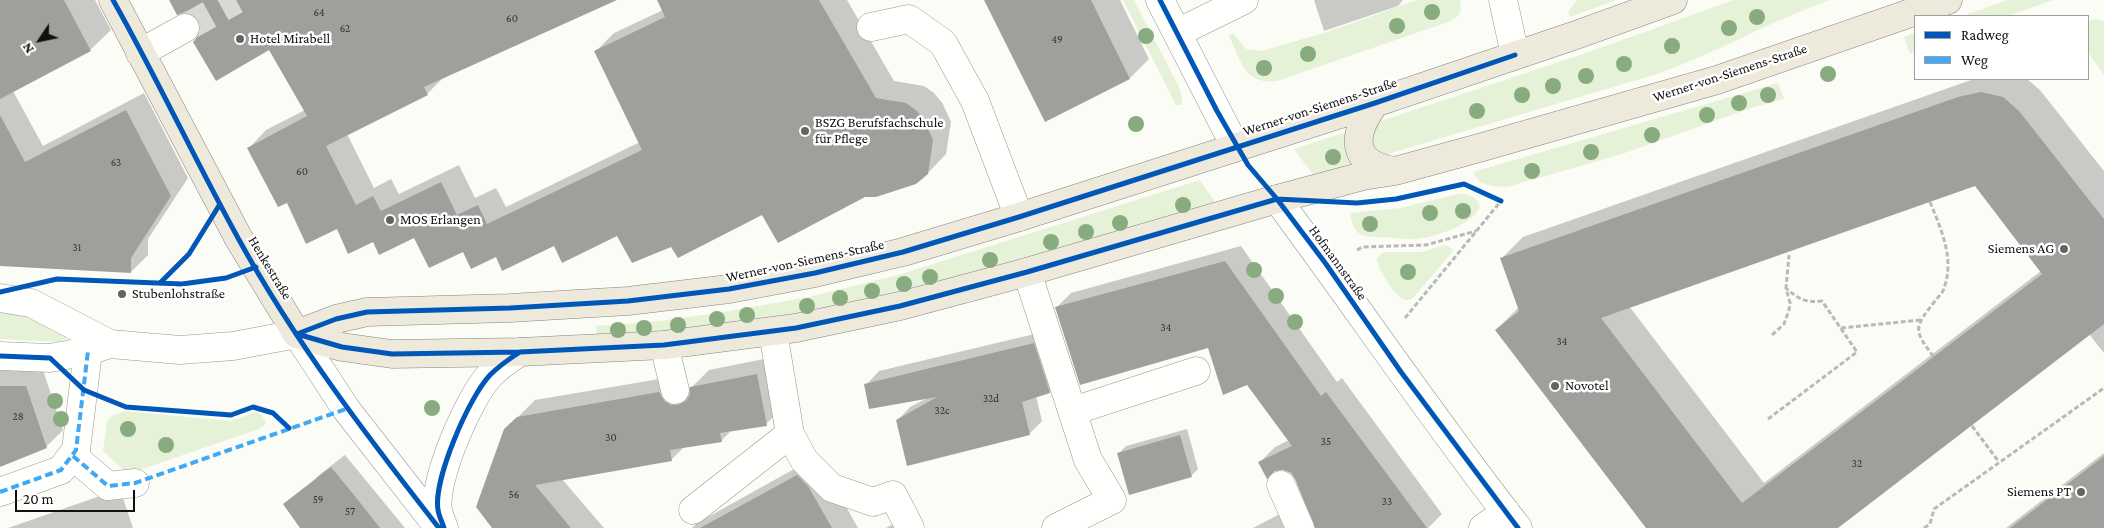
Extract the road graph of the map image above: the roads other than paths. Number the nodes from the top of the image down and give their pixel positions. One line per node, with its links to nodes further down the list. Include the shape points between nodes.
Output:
1 (113, 0): 10 (main road, Henkestraße)
2 (1160, 0): 9 (street)
3 (1244, 0): 9 (street)
4 (1504, 0): 11 (street)
5 (1673, 0): 11 (main road, Werner-von-Siemens-Straße)
6 (1948, 0): 14 (main road, Werner-von-Siemens-Straße, via 1717,80)
7 (871, 27): 16 (street, via 909,19 943,43 975,101)
8 (185, 28): 10 (street)
9 (1177, 33): 13 (street)
10 (140, 53): 20 (main road, Henkestraße, via 239,239)
11 (1515, 55): 12 (main road, Werner-von-Siemens-Straße)
12 (1375, 103): 13 (main road, Werner-von-Siemens-Straße); 14 (main road, Werner-von-Siemens-Straße, via 1360,128 1357,140 1361,152 1374,165)
13 (1235, 146): 16 (main road, Werner-von-Siemens-Straße)
14 (1395, 171): 15 (main road, Werner-von-Siemens-Straße, via 1363,176)
15 (1277, 199): 17 (main road, Werner-von-Siemens-Straße); 34 (street, Hofmannstraße)
16 (1019, 217): 20 (main road, Werner-von-Siemens-Straße, via 903,252 729,289 628,301 367,312)
17 (1027, 272): 19 (main road, Werner-von-Siemens-Straße, via 900,306); 27 (street)
18 (0, 298): 22 (street, Werner-von-Siemens-Straße, via 31,303)
19 (773, 332): 21 (main road, Werner-von-Siemens-Straße); 28 (street)
20 (297, 334): 22 (street, Werner-von-Siemens-Straße, via 233,346 180,350); 23 (main road, Werner-von-Siemens-Straße, via 342,347 392,354); 35 (street, Henkestraße, via 342,403)
21 (664, 345): 23 (main road, Werner-von-Siemens-Straße); 26 (street)
22 (99, 348): 24 (street, Werner-von-Siemens-Straße, via 50,358); 29 (street)
23 (520, 352): 36 (street, via 489,376 462,423 441,478 438,509)
24 (0, 356)
25 (1196, 371): 27 (street)
26 (675, 390)
27 (1073, 411): 38 (street, via 1088,460 1112,500)
28 (790, 434): 33 (street); 37 (street, via 804,460 832,488 873,502 893,495)
29 (73, 456): 30 (street, via 108,486); 32 (street, via 61,470)
30 (135, 484)
31 (1281, 485): 39 (street)
32 (0, 492)
33 (693, 510)
34 (1512, 520): 40 (street)
35 (439, 528)
36 (444, 528)
37 (910, 528)
38 (1056, 528)
39 (1300, 528)
40 (1483, 528)

